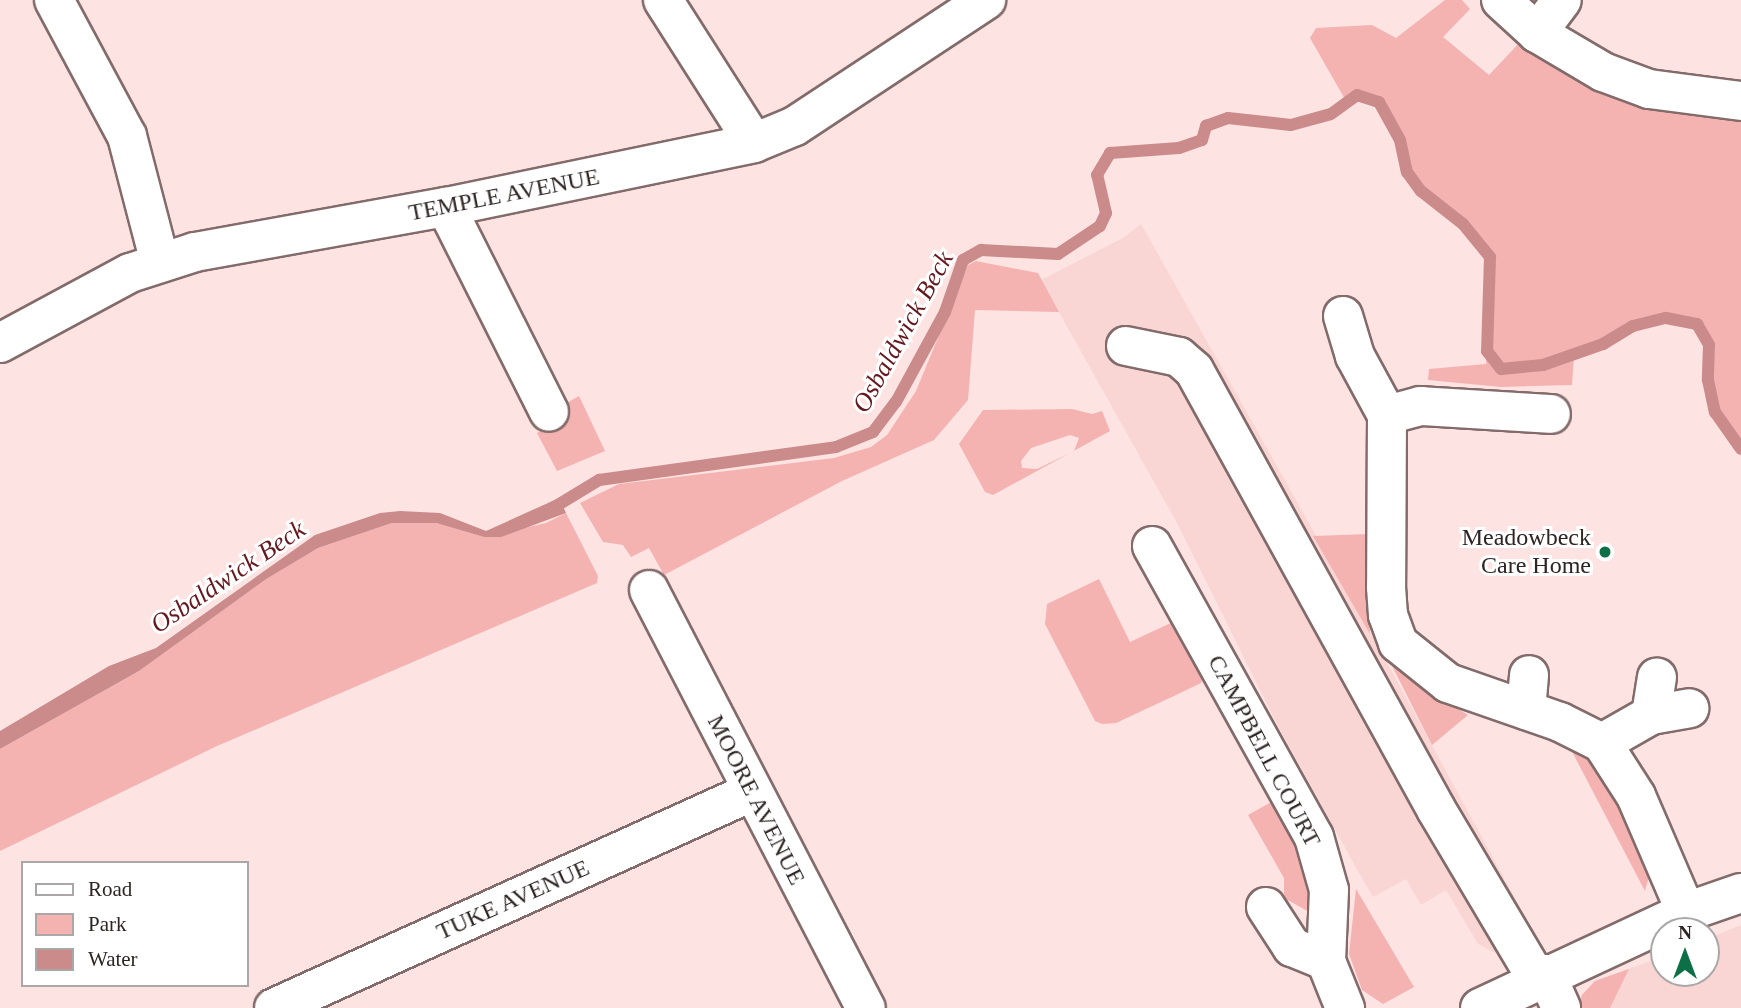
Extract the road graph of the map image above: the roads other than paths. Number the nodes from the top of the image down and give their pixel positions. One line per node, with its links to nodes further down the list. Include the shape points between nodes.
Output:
1 (54, 0): 10 (street, via 127,136)
2 (663, 0): 8 (street)
3 (986, 0): 8 (street, TEMPLE AVENUE, via 795,126)
4 (1501, 0): 6 (street)
5 (1562, 0): 6 (street)
6 (1537, 33): 7 (street, via 1603,72 1649,89)
7 (1741, 101)
8 (754, 143): 9 (street, TEMPLE AVENUE)
9 (446, 207): 10 (street, TEMPLE AVENUE); 14 (street)
10 (160, 262): 12 (street, TEMPLE AVENUE, via 130,273)
11 (1343, 316): 16 (street, via 1355,356)
12 (0, 343)
13 (1126, 346): 28 (street, via 1179,357 1194,370 1436,809)
14 (549, 412)
15 (1551, 414): 16 (street, via 1421,406)
16 (1387, 415): 22 (street, via 1386,587 1388,615 1398,643 1448,683 1528,692)
17 (1152, 546): 27 (street, CAMPBELL COURT, via 1314,837 1329,890)
18 (649, 590): 23 (street, MOORE AVENUE)
19 (1657, 677): 21 (street)
20 (1689, 708): 21 (street)
21 (1651, 715): 22 (street)
22 (1602, 743): 26 (street, via 1636,796)
23 (751, 792): 29 (street, TUKE AVENUE); 30 (street, MOORE AVENUE)
24 (1741, 893): 26 (street)
25 (1266, 907): 27 (street, via 1292,947)
26 (1686, 912): 28 (street)
27 (1326, 961): 31 (street, CAMPBELL COURT)
28 (1548, 987): 32 (street)
29 (274, 1008)
30 (866, 1008)
31 (1345, 1008)
32 (1480, 1008)

